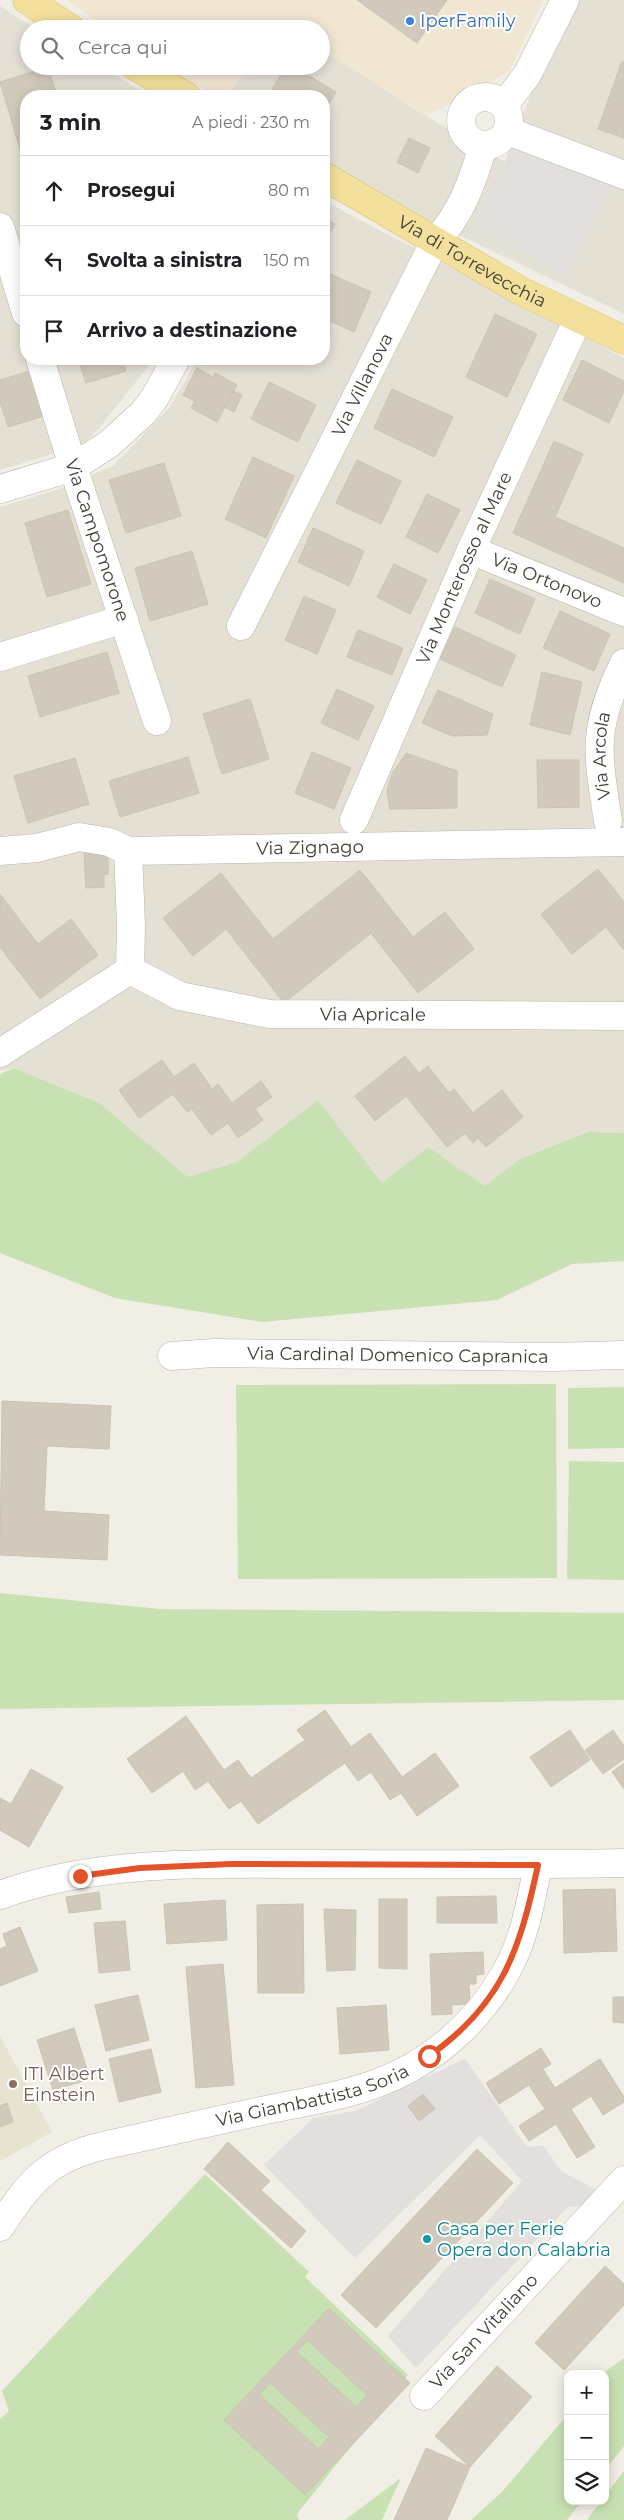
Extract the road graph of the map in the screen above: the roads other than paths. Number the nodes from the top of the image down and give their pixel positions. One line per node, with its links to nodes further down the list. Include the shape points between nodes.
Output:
1 (26, 0): 3 (main road)
2 (564, 0): 6 (street)
3 (57, 20)
4 (150, 75): 5 (main road)
5 (176, 90)
6 (506, 118): 7 (street, via 498,142); 7 (street, via 492,98 470,102 465,108 461,124 463,132 468,139); 8 (street)
7 (483, 146): 11 (street, Via Villanova, via 472,182 455,216)
8 (624, 175)
9 (330, 180): 11 (main road, Via di Torrevecchia)
10 (0, 227): 12 (street)
11 (435, 241): 13 (main road, Via di Torrevecchia, via 519,290); 22 (street, Via Villanova)
12 (20, 293)
13 (578, 319): 14 (main road, Via di Torrevecchia); 19 (street, Via Monterosso al Mare)
14 (624, 340)
15 (42, 365): 17 (street, Via Campomorone)
16 (173, 365): 17 (street, via 154,399 135,423)
17 (73, 467): 18 (street); 21 (street, Via Campomorone)
18 (0, 489)
19 (471, 550): 20 (street, Via Ortonovo); 26 (street, Via Monterosso al Mare)
20 (624, 612)
21 (124, 619): 23 (street); 25 (street, Via Campomorone)
22 (241, 626)
23 (0, 656)
24 (624, 663): 27 (street, Via Arcola, via 599,730 600,766)
25 (157, 722)
26 (354, 820)
27 (616, 832): 29 (street, Via Zignago)
28 (0, 851): 29 (street, Via Zignago, via 37,848 79,837 109,842)
29 (128, 851): 30 (street)
30 (130, 970): 31 (street, Via Apricale, via 180,996 269,1014); 32 (street)
31 (624, 1016)
32 (0, 1053)
33 (624, 1355): 34 (street, Via Cardinal Domenico Capranica, via 214,1353)
34 (172, 1356)
35 (624, 1863): 36 (street)
36 (538, 1865): 37 (street, via 171,1866 80,1876); 39 (street, Via Giambattista Soria, via 526,1918 508,1969 476,2014 453,2038 429,2056 377,2083 355,2090 72,2155 46,2168 31,2183)
37 (0, 1895)
38 (624, 2180): 40 (street, Via San Vitaliano)
39 (0, 2228)
40 (424, 2396)

